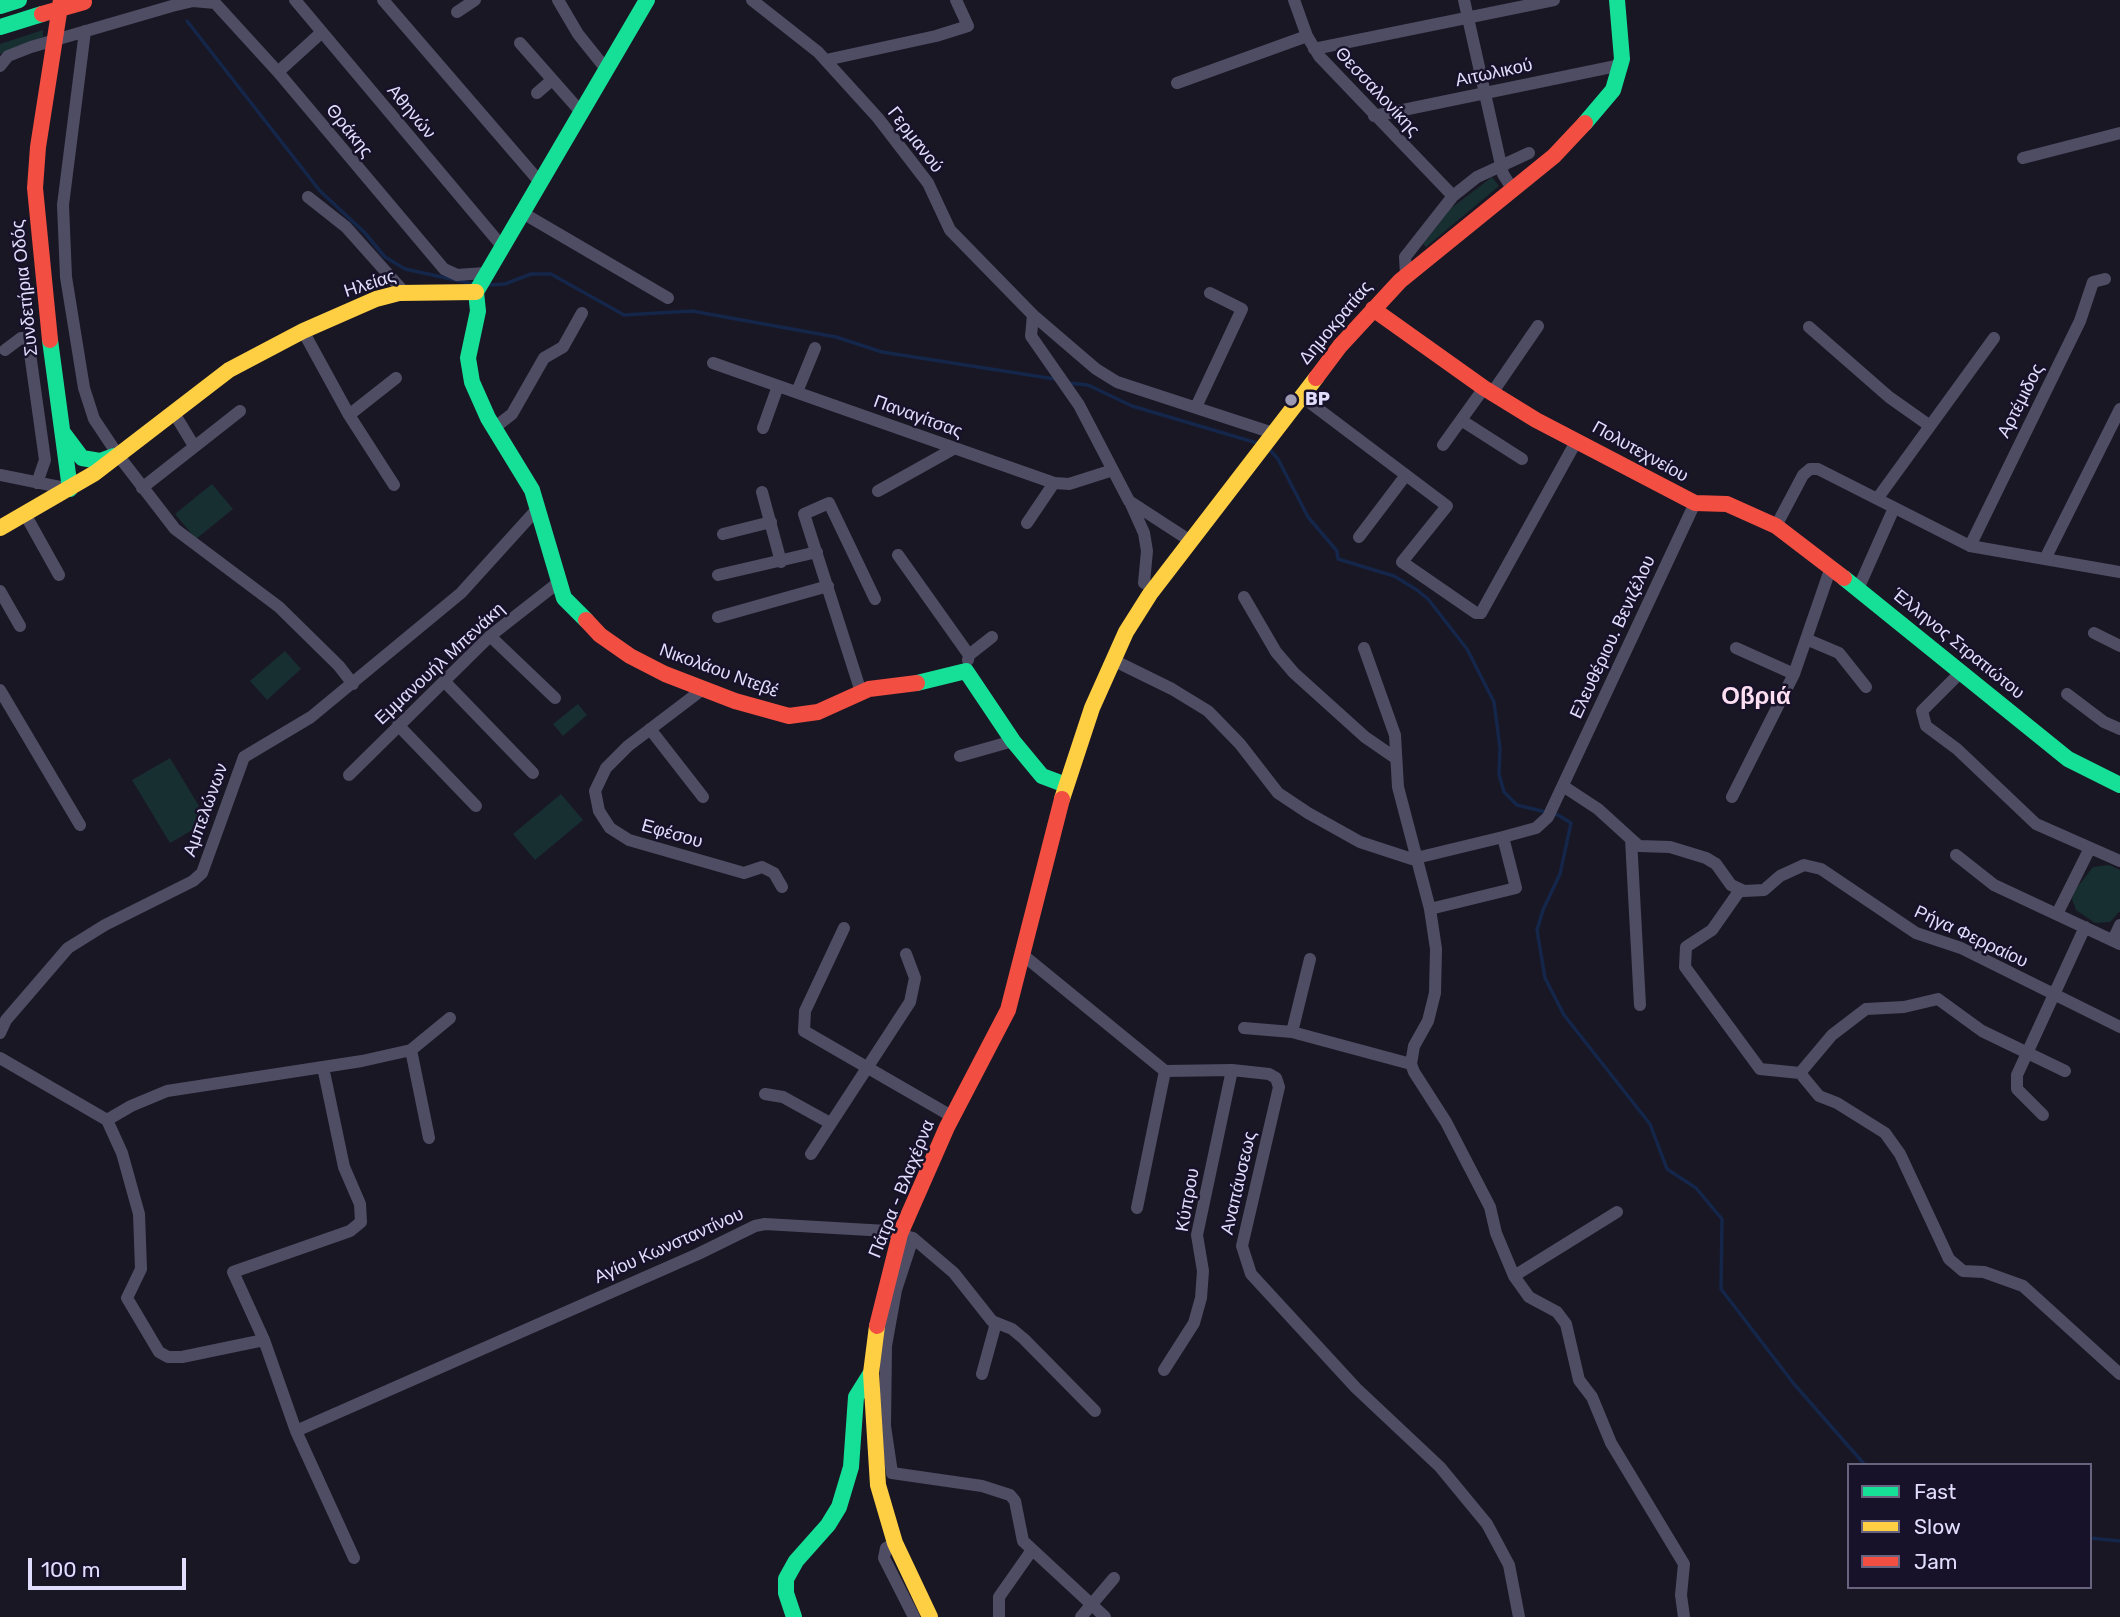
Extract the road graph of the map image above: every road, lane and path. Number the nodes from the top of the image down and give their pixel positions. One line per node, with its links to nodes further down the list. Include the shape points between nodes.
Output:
1 (19, 0): 15 (main road)
2 (61, 0): 22 (main road, Συνδετήρια Οδός)
3 (295, 0): 20 (street, Αθηνών)
4 (383, 0): 40 (street)
5 (475, 0): 16 (street)
6 (558, 0): 28 (street)
7 (647, 0): 28 (main road)
8 (752, 0): 25 (street, Γερμανού)
9 (956, 0): 25 (street, via 968,26)
10 (1294, 0): 21 (street, Θεσσαλονίκης)
11 (1464, 0): 17 (street)
12 (1554, 0): 17 (street)
13 (1617, 0): 26 (main road, Δημοκρατίας)
14 (86, 1): 18 (main road, bridge)
15 (0, 6)
16 (457, 12)
17 (1468, 18): 24 (street); 32 (street)
18 (0, 27)
19 (86, 32): 22 (street); 29 (street, Θράκης, via 205,1 222,8); 82 (street, via 64,188 66,277 87,402)
20 (322, 33): 29 (street); 45 (street, Αθηνών)
21 (1307, 36): 24 (street, Θεσσαλονίκης); 31 (street)
22 (55, 41): 27 (street, via 8,56); 76 (main road, Συνδετήρια Οδός, via 35,188)
23 (520, 43): 30 (street)
24 (1314, 49): 35 (street, Θεσσαλονίκης)
25 (826, 60): 54 (street, Γερμανού, via 923,177 955,236)
26 (1621, 65): 32 (street, Αιτωλικού); 41 (main road, Δημοκρατίας, via 1612,90 1590,122)
27 (0, 66)
28 (606, 69): 34 (main road)
29 (278, 72): 48 (street, Θράκης, via 419,244 444,269)
30 (552, 80): 33 (street); 34 (street)
31 (1177, 83)
32 (1484, 92): 35 (street, Αιτωλικού); 39 (street)
33 (537, 93)
34 (580, 111): 40 (main road)
35 (1374, 116): 43 (street, Θεσσαλονίκης)
36 (2120, 133): 38 (street)
37 (1529, 153): 39 (street)
38 (2023, 158)
39 (1501, 165): 41 (street); 43 (street)
40 (538, 181): 44 (main road)
41 (1513, 190): 46 (main road, Δημοκρατίας)
42 (308, 197): 49 (street, via 346,228)
43 (1453, 197): 46 (street, via 1405,257)
44 (521, 212): 45 (main road); 51 (street)
45 (501, 245): 48 (main road)
46 (1406, 275): 52 (main road, Δημοκρατίας)
47 (2105, 279): 107 (street, Αρτέμιδος, via 2093,282 2080,321)
48 (480, 283): 49 (main road, Ηλείας); 74 (main road, Νικολάου Ντεβέ, via 468,369)
49 (404, 292): 57 (main road, Ηλείας, via 376,299)
50 (1210, 293): 67 (street, via 1242,309)
51 (668, 298)
52 (1373, 309): 64 (main road, Πολυτεχνείου); 66 (main road, Δημοκρατίας)
53 (582, 313): 74 (street, via 563,347 544,358 512,414)
54 (1033, 315): 67 (street, Γερμανού, via 1111,379); 84 (street, via 1031,336 1063,381)
55 (1538, 326): 64 (street)
56 (1809, 327): 73 (street, via 1889,397)
57 (303, 331): 70 (main road, Ηλείας, via 229,370); 71 (street)
58 (1994, 338): 73 (street)
59 (815, 348): 65 (street)
60 (5, 350): 87 (street, via 21,338 28,339 45,460)
61 (713, 363): 63 (street, Παναγίτσας)
62 (396, 378): 71 (street)
63 (778, 386): 65 (street, Παναγίτσας); 75 (street)
64 (1488, 391): 72 (street); 78 (main road, Πολυτεχνείου)
65 (797, 392): 81 (street, Παναγίτσας)
66 (1301, 396): 77 (main road, Δημοκρατίας); 86 (street)
67 (1196, 407): 77 (street, Γερμανού)
68 (2120, 408): 110 (street)
69 (240, 411): 80 (street)
70 (174, 413): 80 (street); 82 (main road, Ηλείας)
71 (349, 415): 89 (street)
72 (1461, 420): 79 (street); 83 (street)
73 (1930, 426): 94 (street)
74 (494, 428): 97 (main road, Νικολάου Ντεβέ, via 524,475)
75 (763, 428)
76 (61, 430): 82 (main road, via 82,458 100,461); 91 (main road, Συνδετήρια Οδός)
77 (1270, 436): 106 (main road, Δημοκρατίας)
78 (1577, 440): 86 (street, via 1481,613 1470,612 1402,562 1447,506); 96 (main road, Πολυτεχνείου)
79 (1443, 445)
80 (194, 446): 90 (street)
81 (955, 448): 88 (street, Παναγίτσας); 92 (street)
82 (118, 455): 90 (street); 91 (main road, Ηλείας)
83 (1522, 459)
84 (1113, 470): 88 (street, Παναγίτσας, via 1069,484); 95 (street)
85 (0, 475): 87 (street)
86 (1406, 475): 105 (street)
87 (37, 483): 91 (street)
88 (1054, 483): 101 (street)
89 (394, 485)
90 (142, 488): 137 (street, via 175,529 279,607)
91 (70, 489): 99 (main road, Ηλείας)
92 (877, 491)
93 (762, 492): 100 (street)
94 (1877, 499): 98 (street); 102 (street, via 1829,472 1811,469 1802,476)
95 (1129, 501): 106 (street); 117 (street, via 1144,533 1148,565)
96 (1695, 503): 102 (main road, Πολυτεχνείου, via 1727,504); 154 (street, Ελευθέριου. Βενιζέλου)
97 (538, 508): 116 (main road, Νικολάου Ντεβέ); 137 (street, Αμπελώνων, via 460,593)
98 (1894, 508): 107 (street); 119 (street)
99 (25, 514): 103 (main road, Ηλείας); 114 (street)
100 (771, 522): 104 (street); 111 (street)
101 (1027, 523)
102 (1776, 526): 112 (main road, Έλληνος Στρατιώτου)
103 (0, 528)
104 (723, 534)
105 (1359, 537)
106 (1189, 540): 132 (main road, Δημοκρατίας, via 1143,606)
107 (1970, 546): 110 (street)
108 (817, 552): 111 (street); 118 (street); 122 (street, via 804,514 829,503)
109 (898, 555): 133 (street)
110 (2045, 559): 113 (street)
111 (781, 562): 115 (street)
112 (1831, 567): 119 (main road, Έλληνος Στρατιώτου); 128 (street)
113 (2120, 572)
114 (59, 575)
115 (718, 575)
116 (559, 582): 126 (street, Εμμανουήλ Μπενάκη); 139 (main road, Νικολάου Ντεβέ, via 564,598 612,645)
117 (1144, 583)
118 (828, 586): 123 (street); 141 (street)
119 (1858, 589): 134 (main road, Έλληνος Στρατιώτου)
120 (0, 591): 124 (street)
121 (1244, 597): 149 (street, via 1270,643 1294,673)
122 (875, 599)
123 (718, 617)
124 (20, 626)
125 (2094, 633): 129 (street)
126 (490, 636): 136 (street, Εμμανουήλ Μπενάκη); 143 (street)
127 (992, 637): 133 (street)
128 (1806, 639): 135 (street); 138 (street, via 1839,653)
129 (2120, 646)
130 (1364, 648): 149 (street, via 1393,730)
131 (1736, 648): 135 (street)
132 (1113, 660): 152 (main road, Δημοκρατίας); 164 (street, via 1208,711 1278,793 1295,806 1360,842 1402,858)
133 (967, 663): 141 (main road, Νικολάου Ντεβέ, via 934,681); 147 (main road)
134 (1960, 673): 153 (main road, Έλληνος Στρατιώτου, via 2073,762); 161 (street, via 1922,711 1926,726 2036,824)
135 (1794, 674): 156 (street)
136 (445, 682): 144 (street, Εμμανουήλ Μπενάκη); 150 (street)
137 (353, 684): 182 (street, Αμπελώνων, via 311,718 244,757 202,873 68,948)
138 (1866, 687)
139 (703, 689): 141 (main road, Νικολάου Ντεβέ, via 797,716 818,712); 145 (street, Εφέσου)
140 (0, 690): 158 (street)
141 (860, 692)
142 (2067, 694): 146 (street)
143 (555, 698)
144 (398, 725): 151 (street, Εμμανουήλ Μπενάκη); 157 (street)
145 (650, 729): 155 (street); 165 (street, Εφέσου, via 612,761 597,783 595,799 605,822 635,842 744,873 762,867 775,873)
146 (2120, 729)
147 (1013, 741): 148 (street); 152 (main road, via 1042,776)
148 (960, 756)
149 (1394, 757): 164 (street)
150 (533, 774)
151 (349, 775)
152 (1066, 785): 174 (main road, Πάτρα - Βλαχέρνα)
153 (2120, 785)
154 (1563, 786): 159 (street, Ελευθέριου. Βενιζέλου, via 1536,828); 160 (street)
155 (703, 797)
156 (1732, 797)
157 (476, 806)
158 (80, 825)
159 (1503, 837): 164 (street); 167 (street, via 1516,888)
160 (1631, 839): 166 (street, via 1639,846 1670,847 1706,858); 177 (street)
161 (2090, 848): 163 (street); 168 (street)
162 (1956, 855): 168 (street, via 1990,883)
163 (2119, 857)
164 (1417, 858): 167 (street)
165 (782, 887)
166 (1740, 890): 176 (street, Ρήγα Φερραίου, via 1764,890 1794,869 1816,866 1916,933 1961,948); 192 (street, via 1712,930 1686,947 1686,973 1760,1069)
167 (1430, 909): 186 (street, via 1436,949 1435,993)
168 (2057, 914): 170 (street)
169 (2120, 925): 172 (street)
170 (2085, 927): 172 (street); 176 (street)
171 (844, 928): 188 (street, via 802,1026 807,1035)
172 (2116, 942)
173 (906, 954): 188 (street, via 915,988)
174 (1023, 955): 190 (street); 195 (main road, Πάτρα - Βλαχέρνα, via 1008,1010)
175 (1310, 959): 181 (street)
176 (2052, 993): 179 (street, Ρήγα Φερραίου); 184 (street)
177 (1640, 1005)
178 (450, 1018): 183 (street)
179 (2120, 1027)
180 (1244, 1028): 181 (street)
181 (1292, 1032): 186 (street)
182 (0, 1033)
183 (411, 1050): 187 (street); 198 (street)
184 (2026, 1052): 191 (street); 192 (street, via 1978,1028 1945,1001 1933,999 1866,1009 1832,1035); 194 (street, via 2016,1086)
185 (0, 1058): 196 (street)
186 (1411, 1064): 203 (street, via 1490,1207)
187 (323, 1067): 196 (street, via 167,1091); 205 (street, via 344,1167 360,1204 362,1222 350,1231 233,1272)
188 (867, 1068): 195 (street); 197 (street)
189 (1232, 1070): 190 (street, Αναπάυσεως); 206 (street, Κύπρου, via 1197,1235 1203,1271 1201,1298 1194,1323); 223 (street, Αναπάυσεως, via 1269,1074 1279,1087 1242,1246 1251,1274 1356,1388 1440,1467 1487,1524 1509,1565)
190 (1165, 1071): 200 (street)
191 (2065, 1071)
192 (1800, 1073): 209 (street, via 1819,1096 1863,1118 1892,1140 1949,1259 1963,1271 1984,1272 2023,1286)
193 (765, 1094): 197 (street, via 783,1097)
194 (2043, 1115)
195 (953, 1117): 202 (main road, Πάτρα - Βλαχέρνα)
196 (107, 1120): 205 (street, via 122,1153 139,1214 141,1269 127,1298 155,1348 164,1356 177,1358)
197 (830, 1123): 199 (street)
198 (429, 1138)
199 (811, 1154)
200 (1137, 1208)
201 (1616, 1212): 203 (street)
202 (906, 1236): 204 (street, via 954,1273); 207 (main road, Πάτρα - Βλαχέρνα, via 883,1294); 211 (street, Αγίου Κωνσταντίνου, via 834,1226 755,1226); 213 (street, via 886,1346 885,1413 892,1473 982,1486 1010,1495 1019,1531)
203 (1514, 1276): 224 (street, via 1529,1297 1557,1312 1566,1324 1579,1380 1684,1564)
204 (996, 1323): 208 (street); 210 (street, via 1024,1339)
205 (264, 1340): 211 (street)
206 (1164, 1370)
207 (871, 1373): 212 (main road, Πάτρα - Βλαχέρνα, via 876,1466); 217 (main road, via 856,1397 851,1467 839,1507 786,1579)
208 (982, 1374)
209 (2120, 1374)
210 (1095, 1411)
211 (296, 1431): 214 (street)
212 (895, 1543): 218 (street, via 884,1558); 219 (main road, Πάτρα - Βλαχέρνα)
213 (1032, 1550): 216 (street); 220 (street, via 999,1597)
214 (354, 1558)
215 (1114, 1578): 216 (street)
216 (1091, 1605): 221 (street); 222 (street)
217 (794, 1617)
218 (914, 1617)
219 (930, 1617)
220 (999, 1617)
221 (1081, 1617)
222 (1105, 1617)
223 (1519, 1617)
224 (1684, 1617)

